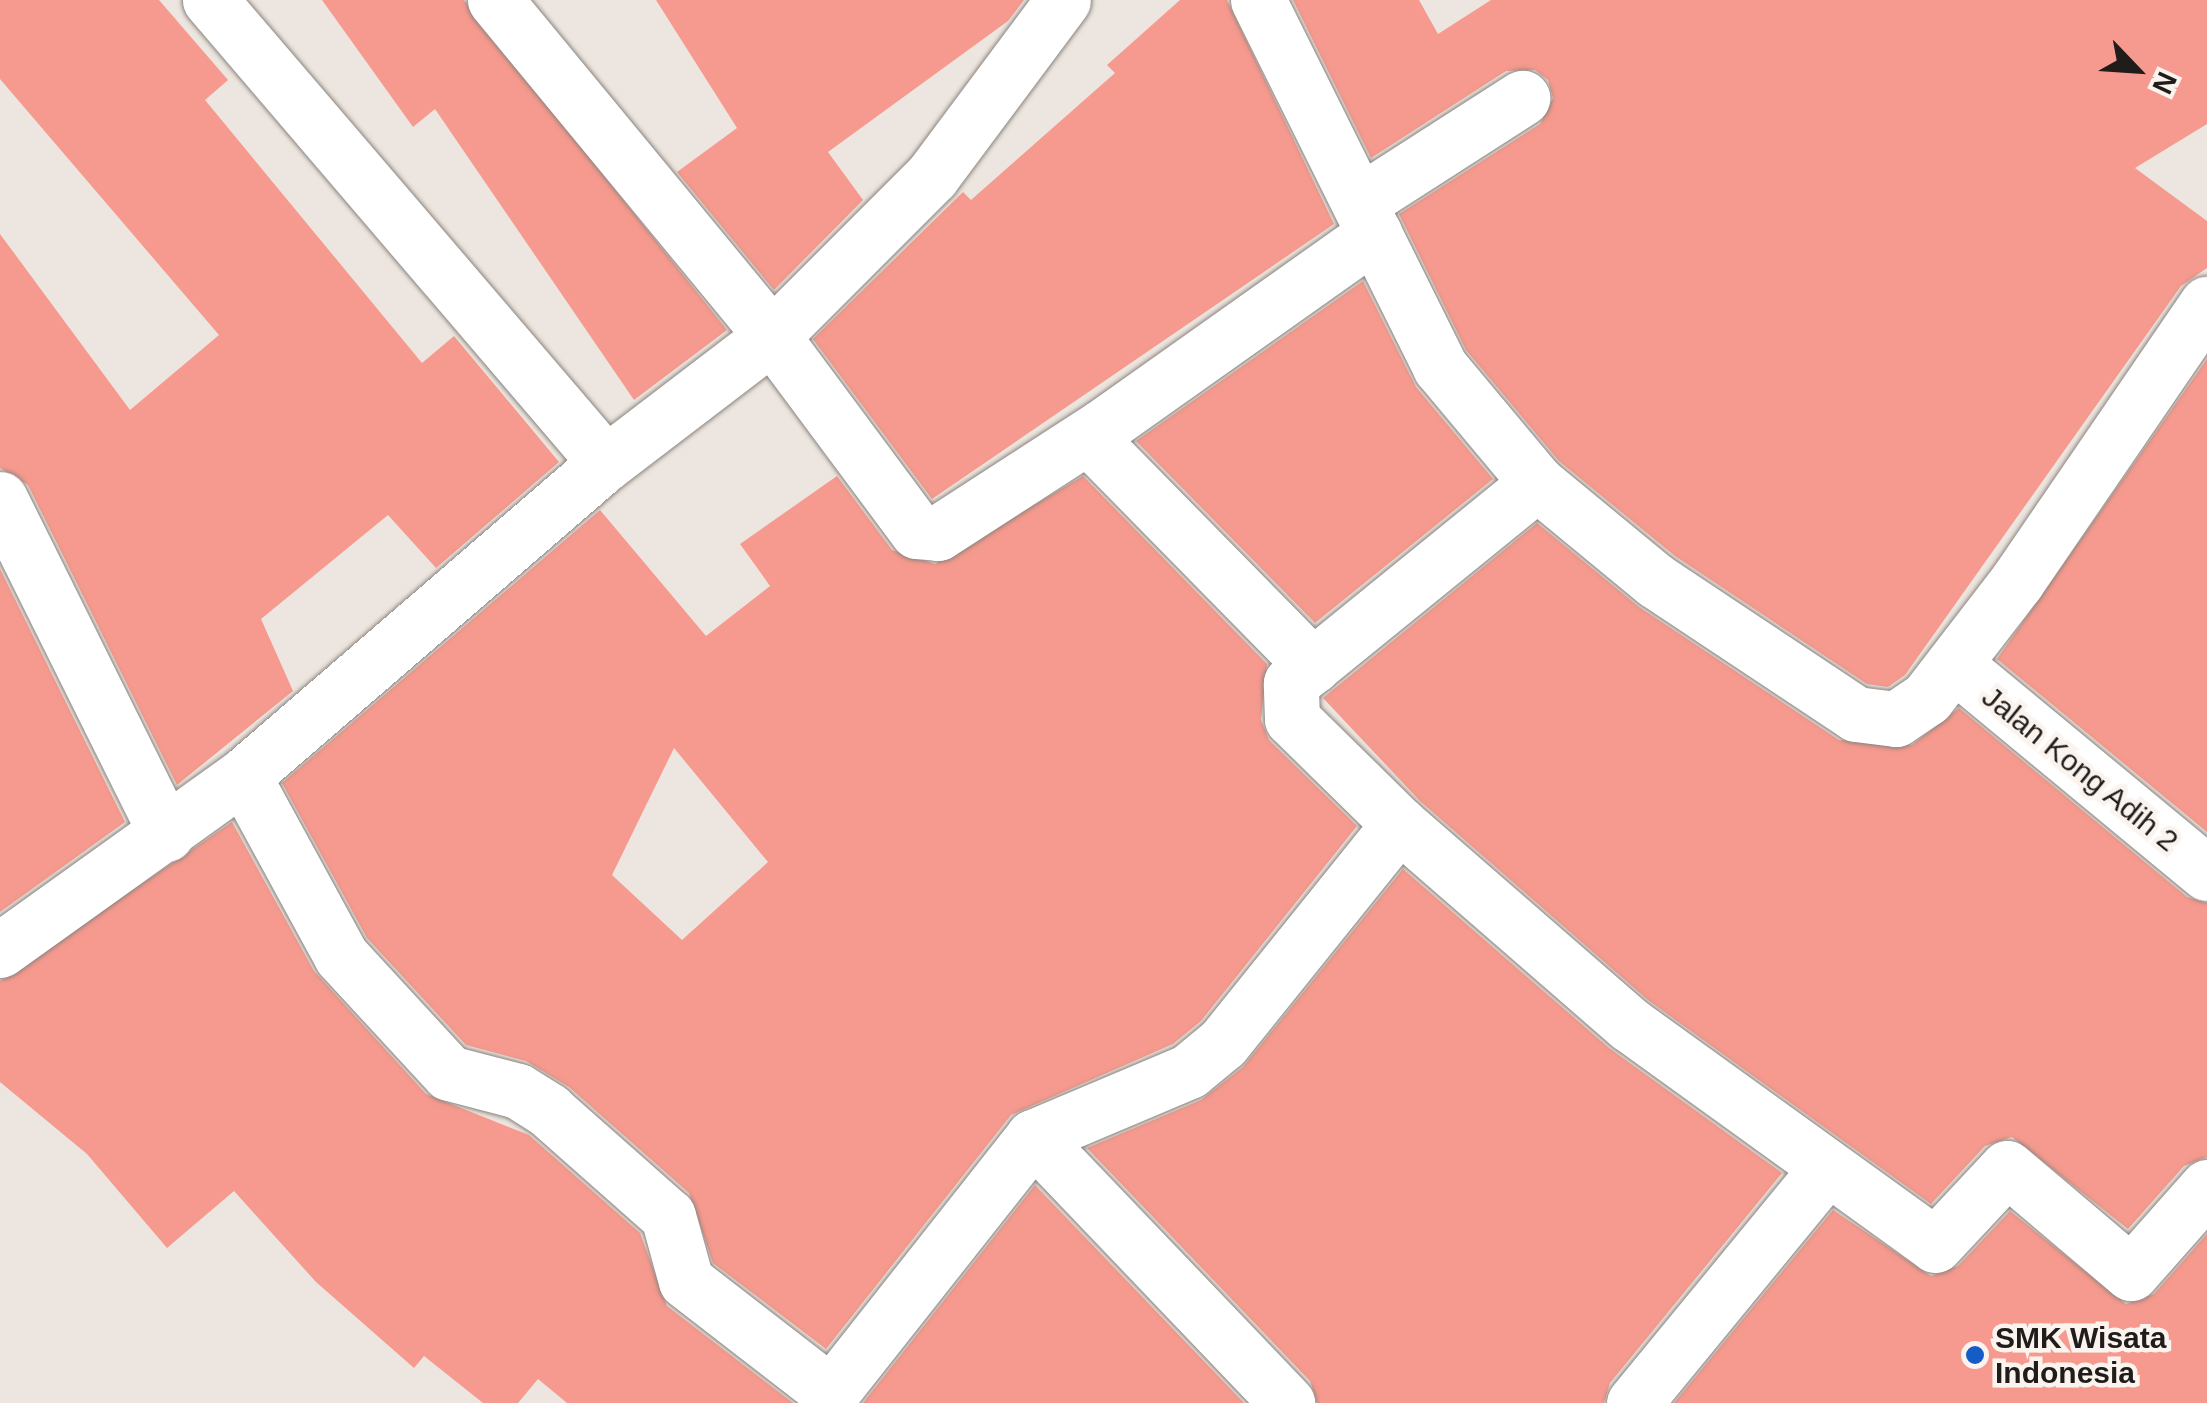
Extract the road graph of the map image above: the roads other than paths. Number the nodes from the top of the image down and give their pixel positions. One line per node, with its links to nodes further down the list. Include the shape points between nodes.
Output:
1 (210, 0): 10 (street)
2 (495, 0): 8 (street)
3 (1063, 0): 8 (street, via 932,176)
4 (1258, 0): 6 (street)
5 (1522, 98): 6 (street)
6 (1367, 218): 9 (street); 11 (street, via 1440,367)
7 (2207, 304): 13 (street)
8 (772, 336): 9 (street, via 917,531 938,533); 10 (street)
9 (1102, 427): 14 (street, via 1103,452)
10 (606, 464): 15 (street)
11 (1536, 483): 13 (street, via 1656,581 1856,714 1896,719); 14 (street)
12 (0, 499): 17 (street)
13 (1954, 664): 18 (street, Jalan Kong Adih 2)
14 (1312, 666): 16 (street, via 1291,683 1292,719)
15 (243, 776): 17 (street); 20 (street, via 341,956 449,1073 518,1091 548,1110 668,1216 686,1281 831,1393)
16 (1399, 824): 20 (street, via 1223,1043 1189,1071); 21 (street, via 1629,1024)
17 (166, 834): 19 (street)
18 (2207, 873)
19 (0, 950)
20 (1032, 1137): 23 (street)
21 (1827, 1168): 22 (street, via 1934,1245 2007,1168 2131,1273); 24 (street)
22 (2207, 1187)
23 (1287, 1403)
24 (1634, 1403)

